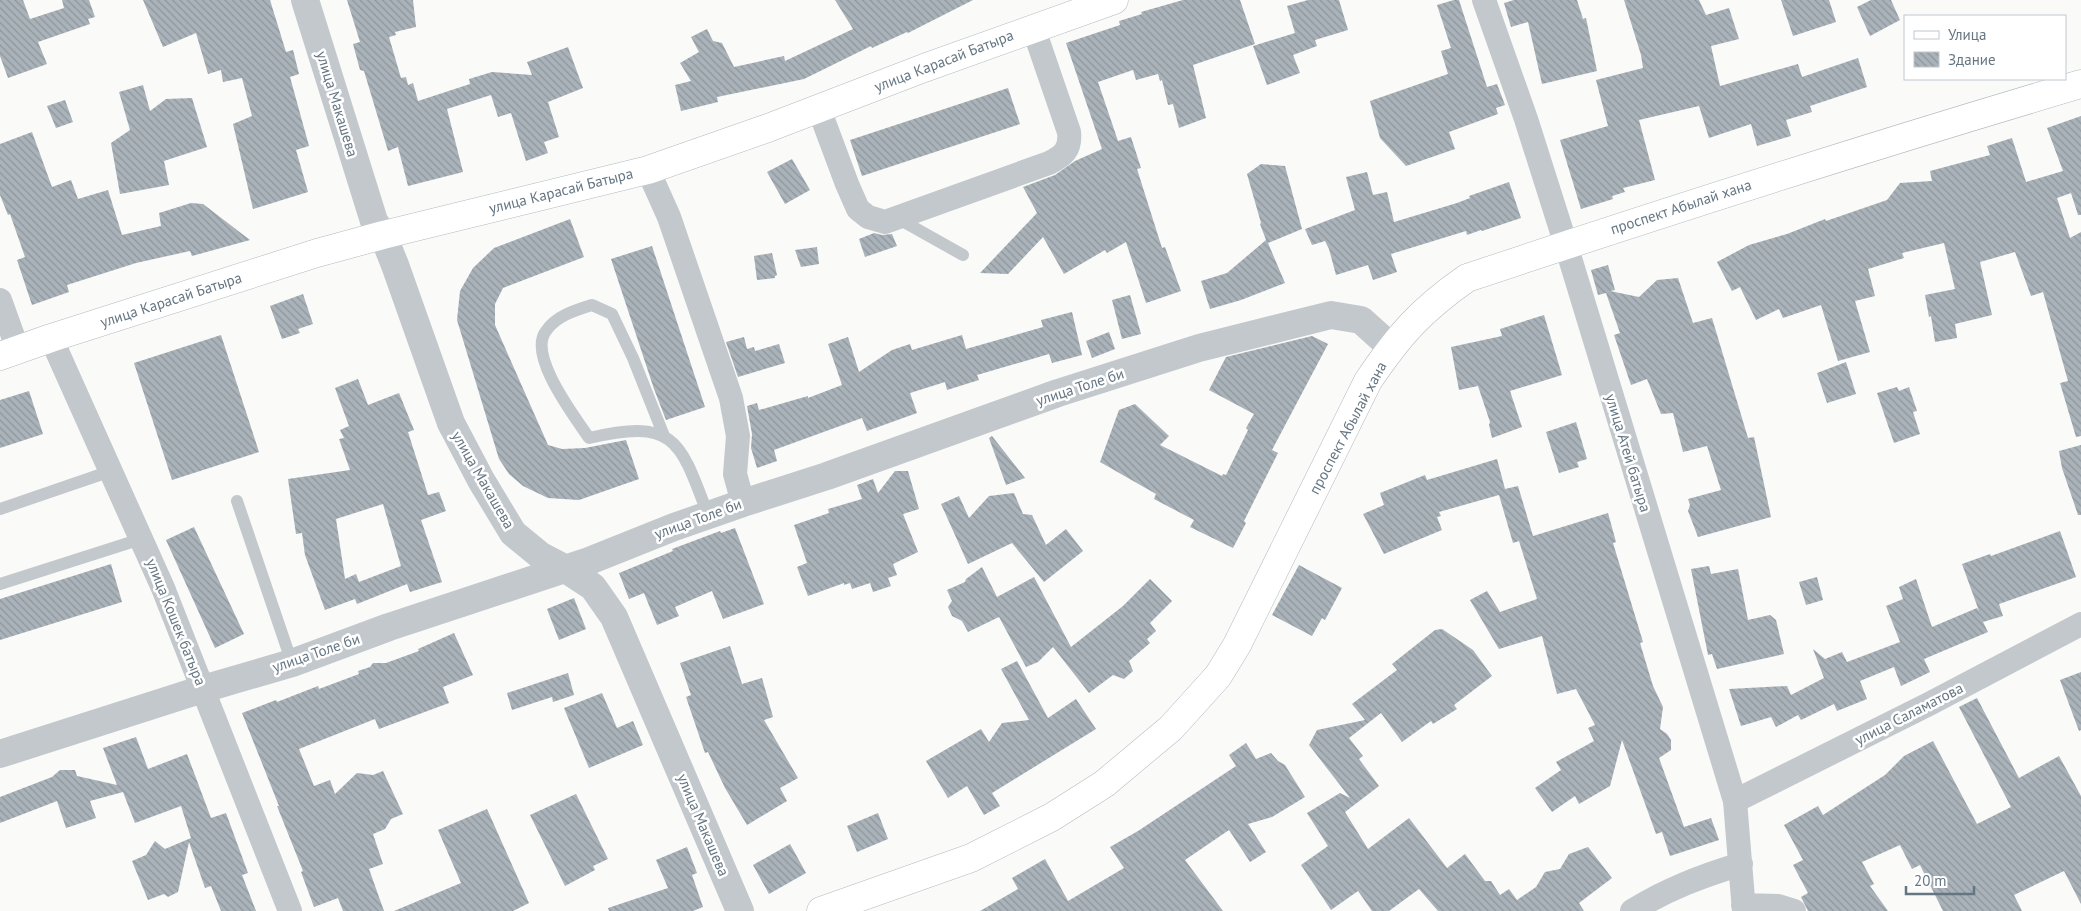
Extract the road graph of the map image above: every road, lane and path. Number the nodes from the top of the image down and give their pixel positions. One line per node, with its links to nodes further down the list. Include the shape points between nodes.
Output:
1 (305, 0): 9 (street, улица Макашева, via 374,221)
2 (1114, 0): 4 (main road, улица Карасай Батыра)
3 (1484, 0): 10 (street, улица Атей батыра)
4 (1033, 27): 6 (main road, улица Карасай Батыра); 8 (street, via 1069,132 1068,150 1049,163)
5 (2081, 84): 10 (main road, проспект Абылай хана, via 1899,138)
6 (819, 109): 7 (main road, улица Карасай Батыра); 8 (street, via 858,209 868,217 885,222)
7 (648, 170): 9 (main road, улица Карасай Батыра); 19 (street, via 669,217 731,398 738,436 735,474)
8 (897, 218): 11 (lane)
9 (382, 234): 13 (main road, улица Карасай Батыра); 23 (street, улица Макашева, via 450,423 481,480 513,533 541,556)
10 (1566, 245): 14 (main road, проспект Абылай хана, via 1468,278 1431,304); 29 (street, улица Атей батыра)
11 (963, 255)
12 (0, 300): 15 (street)
13 (51, 338): 15 (main road, улица Карасай Батыра); 17 (street, улица Кошек батыра)
14 (1391, 347): 19 (street, улица Толе би, via 1361,320 1322,318 1190,351); 34 (main road, проспект Абылай хана, via 1368,382 1237,645 1218,676 1171,728 1104,784 1013,838 971,858)
15 (9, 353)
16 (664, 436): 16 (lane, via 649,431 620,431 589,438 551,378 541,350 544,332 556,320 592,305 612,314 634,358); 21 (lane, via 679,448)
17 (111, 471): 20 (lane); 22 (street, улица Кошек батыра)
18 (237, 501): 26 (lane)
19 (743, 503): 21 (street, улица Толе би)
20 (0, 509)
21 (708, 515): 23 (street, улица Толе би)
22 (141, 539): 24 (lane); 27 (street, улица Кошек батыра)
23 (564, 568): 26 (street, улица Толе би); 33 (street, улица Макашева, via 593,587 614,617)
24 (0, 584)
25 (2081, 624): 29 (street, улица Саламатова)
26 (292, 663): 27 (street, улица Толе би)
27 (204, 689): 28 (street, улица Толе би); 32 (street, улица Кошек батыра)
28 (0, 754)
29 (1735, 801): 30 (street, улица Атей батыра)
30 (1741, 864): 31 (street, улица Атей батыра); 35 (street, via 1673,888)
31 (1743, 908): 36 (street, via 1778,906)
32 (290, 911)
33 (740, 911)
34 (822, 911)
35 (1632, 911)
36 (1794, 911)

